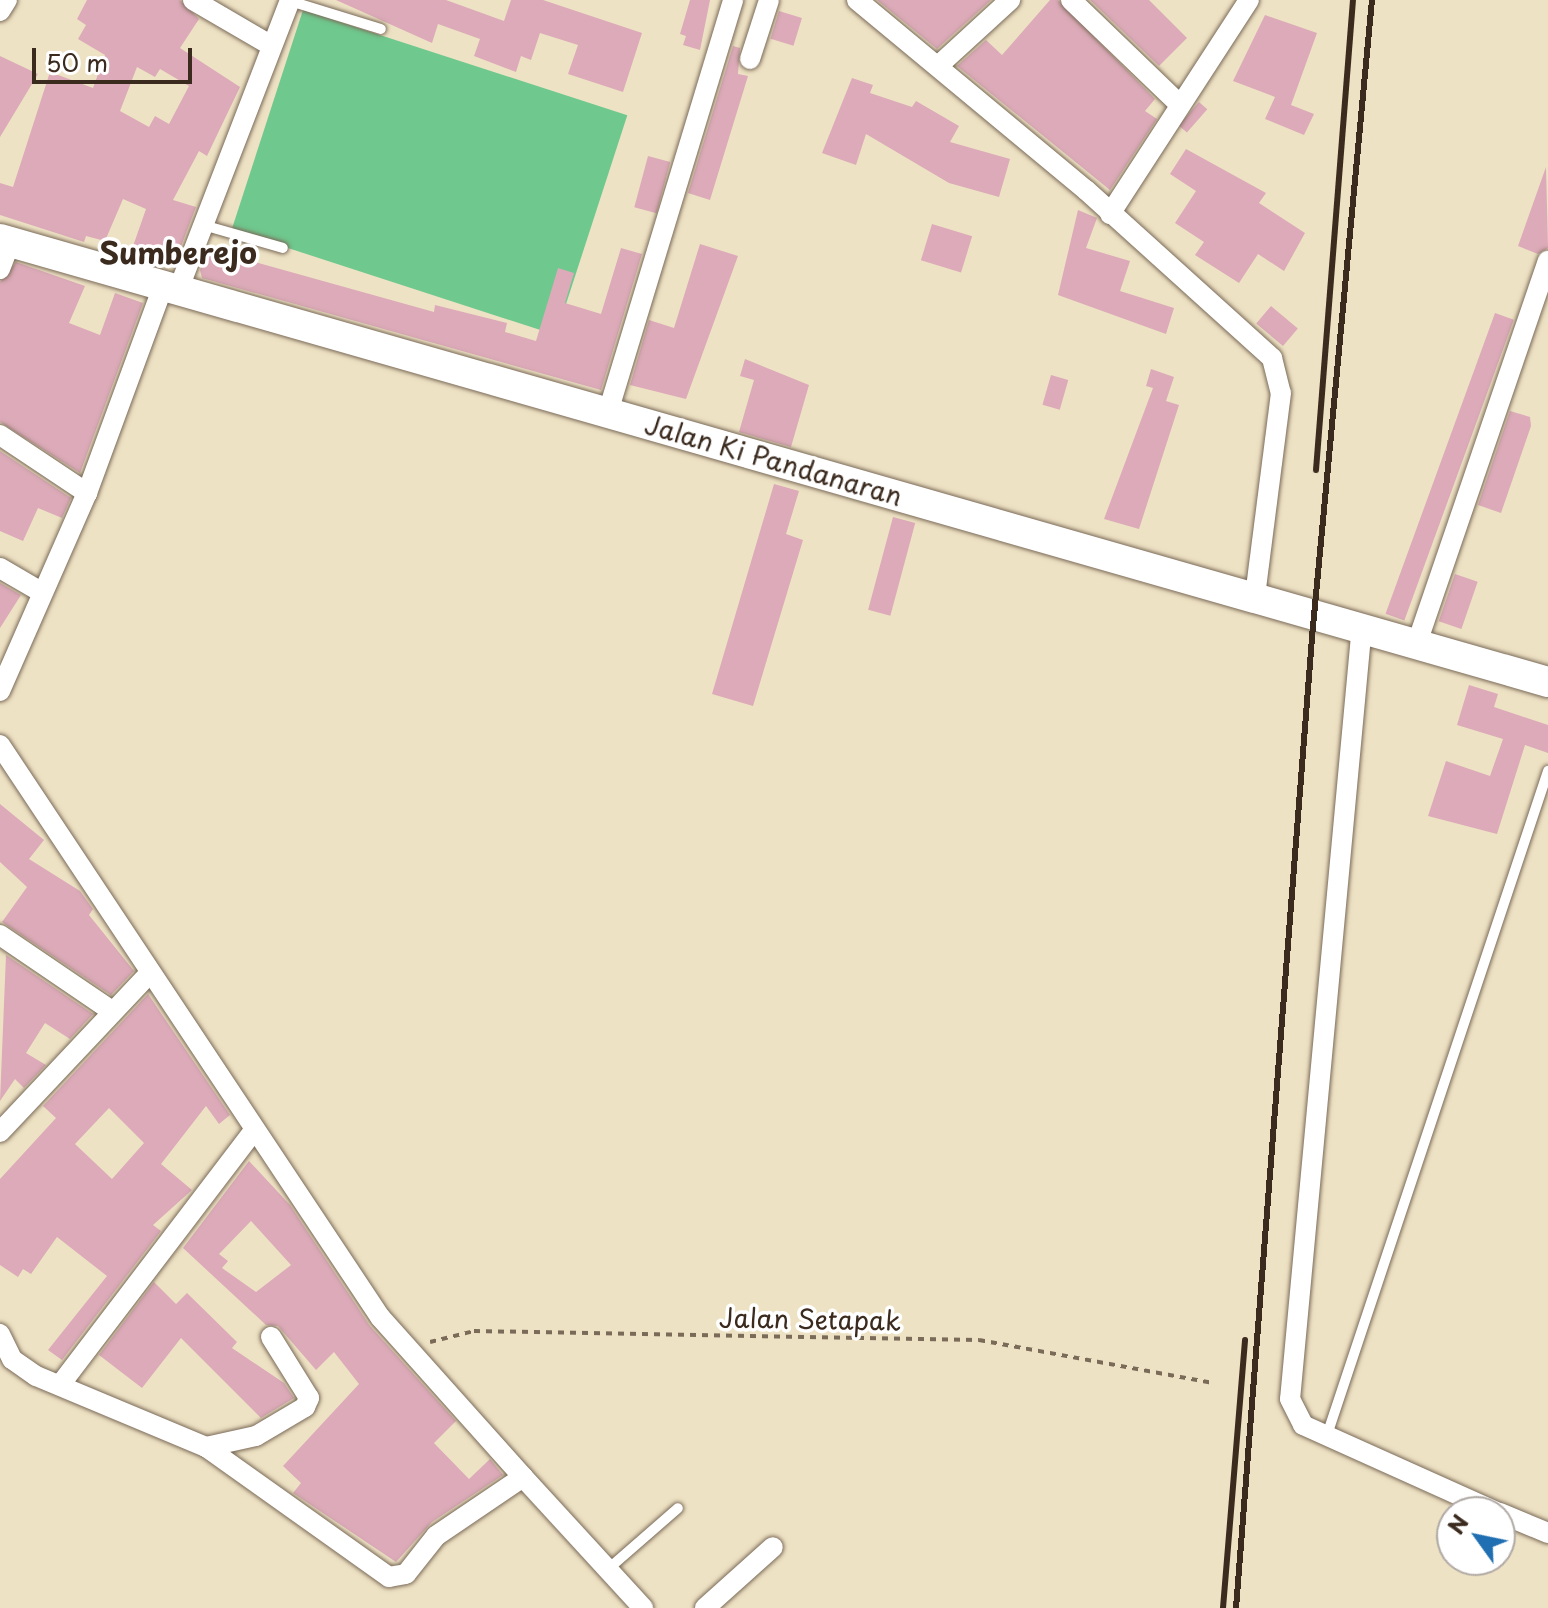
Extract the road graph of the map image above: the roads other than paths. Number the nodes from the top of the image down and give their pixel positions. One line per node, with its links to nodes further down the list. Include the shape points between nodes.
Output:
1 (7, 0): 10 (street)
2 (193, 0): 12 (street)
3 (290, 0): 11 (lane); 12 (street)
4 (733, 0): 22 (street)
5 (769, 0): 13 (street)
6 (857, 0): 14 (street)
7 (1010, 0): 14 (street)
8 (1071, 0): 15 (street)
9 (1249, 0): 15 (street)
10 (0, 11)
11 (381, 29)
12 (272, 46): 17 (street)
13 (750, 59)
14 (938, 66): 16 (street)
15 (1178, 103): 16 (street)
16 (1110, 214): 27 (street, via 1272,358 1281,374)
17 (203, 225): 18 (lane); 21 (street)
18 (283, 248)
19 (3, 250): 21 (main road, Jalan Ki Pandanaran)
20 (1548, 261): 29 (street)
21 (172, 286): 22 (main road, Jalan Ki Pandanaran); 24 (street)
22 (608, 412): 27 (main road, Jalan Ki Pandanaran)
23 (0, 435): 24 (street)
24 (87, 493): 26 (street)
25 (0, 568): 26 (street)
26 (41, 592): 31 (street)
27 (1255, 597): 28 (main road, Jalan Ki Pandanaran)
28 (1362, 625): 29 (main road, Jalan Ki Pandanaran); 42 (street, via 1291,1372 1294,1414)
29 (1418, 640): 30 (main road, Jalan Ki Pandanaran)
30 (1548, 682)
31 (1, 687)
32 (0, 745): 35 (street)
33 (1548, 771): 42 (lane)
34 (0, 935): 36 (street)
35 (149, 974): 36 (street); 37 (street)
36 (112, 1011): 38 (street)
37 (254, 1130): 41 (street); 44 (street, via 405,1348)
38 (0, 1132)
39 (0, 1334): 41 (street, via 12,1359)
40 (271, 1337): 43 (street, via 309,1398 305,1407 256,1436)
41 (60, 1385): 43 (street)
42 (1327, 1435): 45 (street)
43 (206, 1447): 44 (street, via 389,1577 406,1574 436,1536)
44 (523, 1477): 50 (street)
45 (1462, 1496)
46 (678, 1508): 50 (lane)
47 (1516, 1520): 48 (street)
48 (1548, 1533)
49 (773, 1547): 52 (street)
50 (607, 1570): 51 (street)
51 (643, 1608)
52 (705, 1608)

